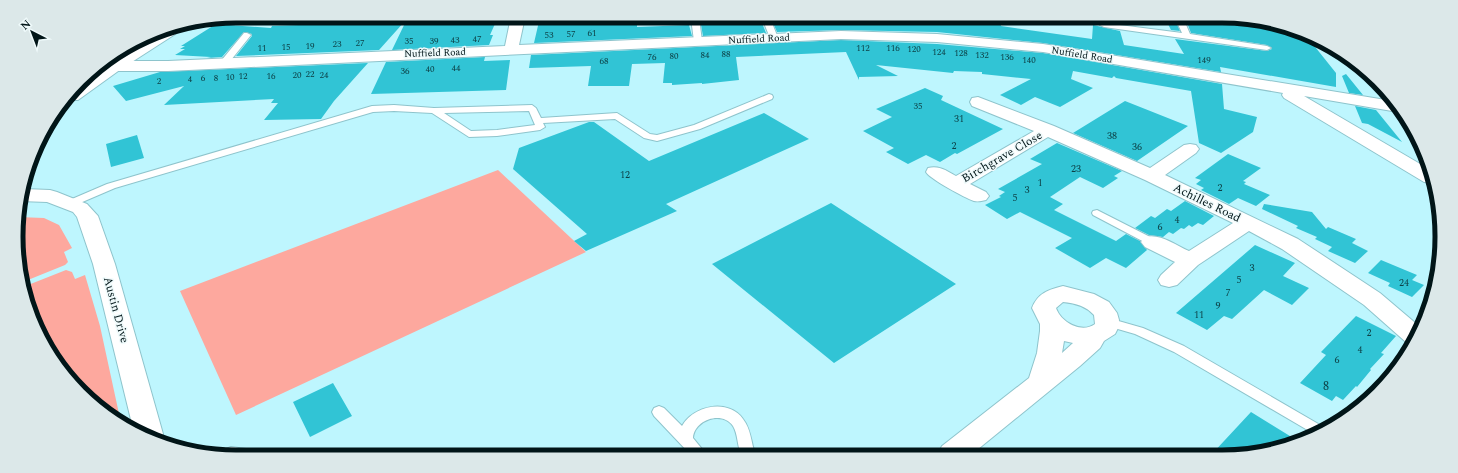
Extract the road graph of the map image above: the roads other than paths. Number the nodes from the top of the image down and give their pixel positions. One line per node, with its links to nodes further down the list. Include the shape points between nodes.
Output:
1 (517, 23): 12 (street)
2 (696, 23): 10 (lane)
3 (768, 23): 8 (lane)
4 (1181, 23): 7 (lane)
5 (1104, 25): 7 (lane)
6 (247, 35): 13 (lane)
7 (1187, 36): 11 (lane)
8 (774, 38): 10 (street, Nuffield Road); 18 (street, Nuffield Road, via 875,35 962,40 1050,50)
9 (155, 39): 14 (street)
10 (698, 42): 12 (street, Nuffield Road)
11 (1267, 48)
12 (511, 50): 13 (street, Nuffield Road)
13 (224, 63): 14 (street, Nuffield Road)
14 (110, 70): 15 (lane); 16 (street); 17 (street)
15 (101, 72)
16 (93, 79)
17 (85, 87)
18 (1278, 88): 20 (street, Nuffield Road); 25 (street)
19 (769, 97): 24 (lane, via 697,127 658,138 647,136 618,116)
20 (1334, 97): 22 (street, Nuffield Road); 25 (street, via 1327,108)
21 (978, 102): 26 (street, Achilles Road)
22 (1390, 106)
23 (434, 111): 24 (lane, via 532,108); 24 (lane, via 469,134 540,127); 34 (lane, via 372,109 111,186)
24 (537, 121)
25 (1340, 123): 29 (street)
26 (1048, 130): 30 (street, Achilles Road); 31 (street, Birchgrave Close)
27 (1190, 149): 30 (street)
28 (935, 172): 31 (street, Birchgrave Close)
29 (1426, 175)
30 (1152, 176): 37 (street, Achilles Road)
31 (956, 184): 33 (street, Birchgrave Close)
32 (27, 195): 34 (street, Austin Drive, via 50,196)
33 (979, 196)
34 (65, 203): 35 (street); 47 (street, Austin Drive, via 80,208 93,230)
35 (25, 206)
36 (1097, 213): 38 (lane)
37 (1248, 223): 39 (street); 43 (street, Achilles Road, via 1290,244 1372,299)
38 (1152, 242): 39 (street)
39 (1190, 260): 40 (street)
40 (1169, 280)
41 (1052, 323): 42 (street, via 1060,329 1080,336); 42 (street, via 1045,314 1045,305 1051,298 1063,294 1081,296 1094,302 1105,312); 44 (street, via 1052,346)
42 (1101, 329): 44 (street, via 1091,342); 46 (lane, via 1139,331 1179,349)
43 (1412, 333)
44 (1040, 383): 51 (street)
45 (659, 412): 48 (lane)
46 (1316, 428)
47 (148, 431)
48 (686, 440): 49 (lane); 50 (lane, via 687,429 694,421 705,414 716,412 726,414 737,421 743,432)
49 (695, 450)
50 (747, 450)
51 (957, 450)

